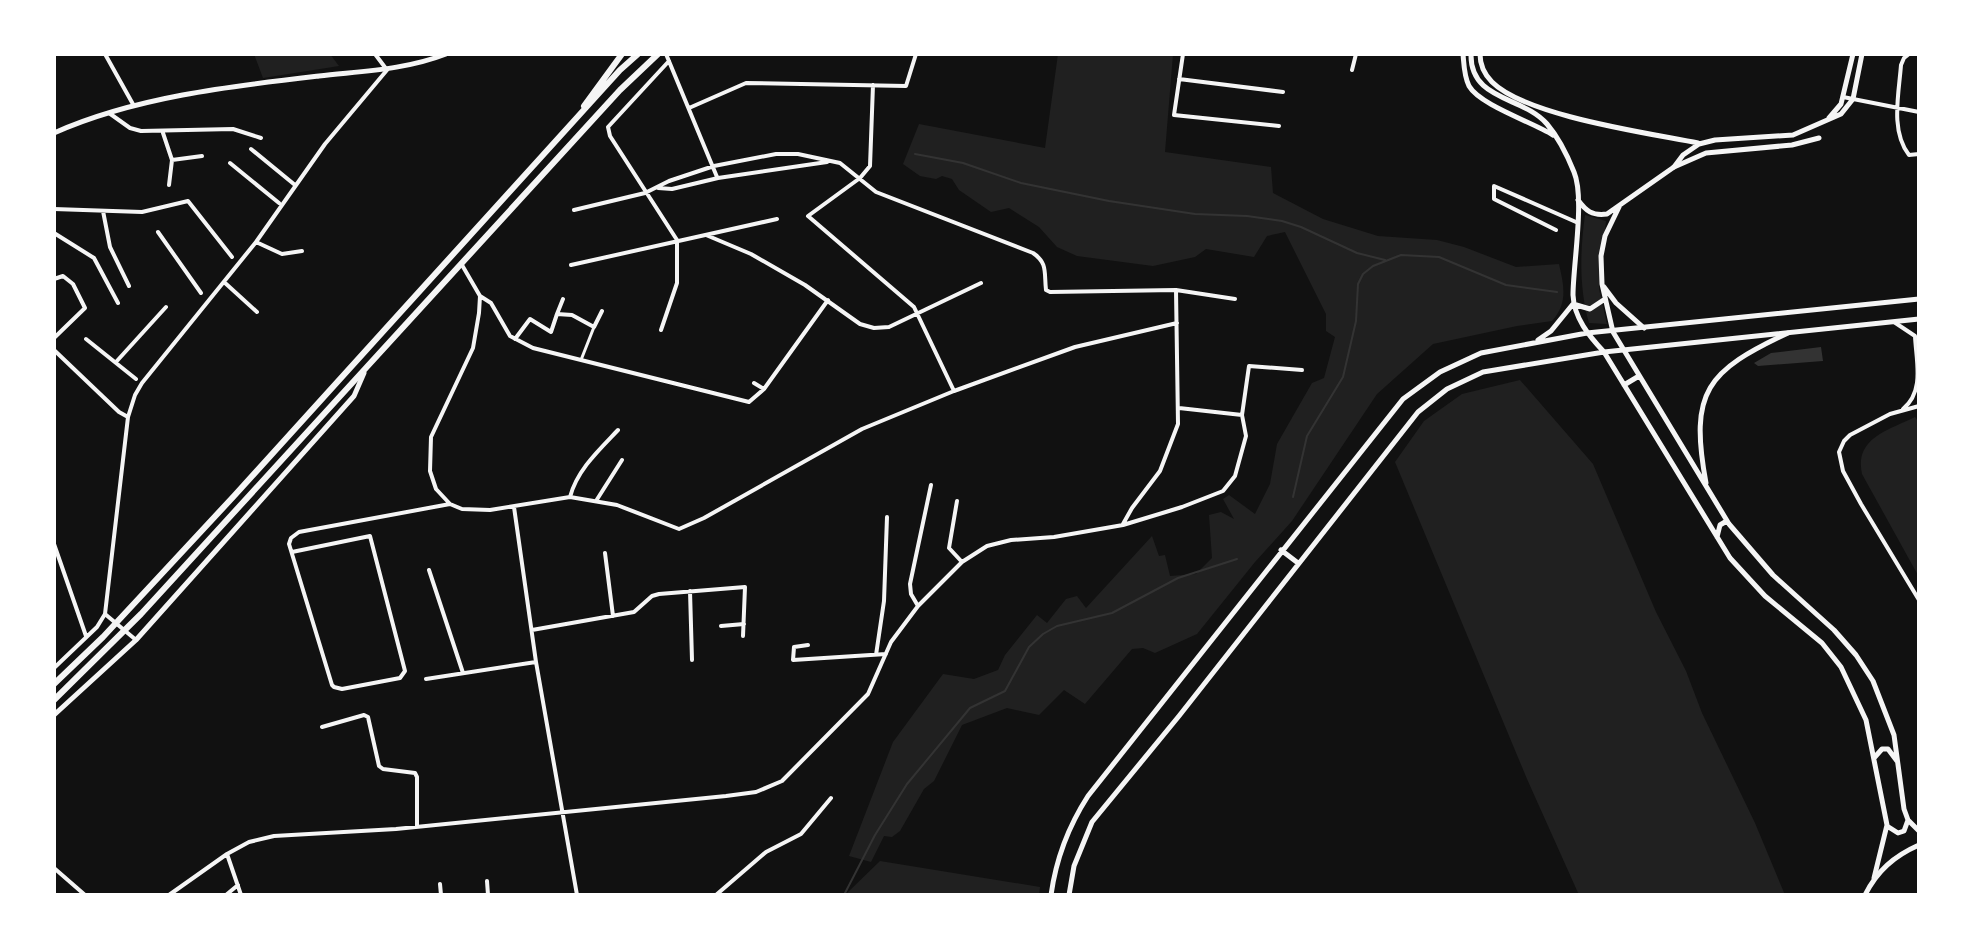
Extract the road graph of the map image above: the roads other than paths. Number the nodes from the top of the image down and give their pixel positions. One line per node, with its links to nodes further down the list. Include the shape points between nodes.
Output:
1 (105, 54): 26 (street)
2 (375, 54): 19 (street)
3 (446, 54): 17 (street)
4 (622, 54): 33 (main road)
5 (638, 54): 33 (main road)
6 (658, 54): 70 (main road)
7 (666, 54): 18 (street)
8 (916, 54): 22 (street, via 909,82)
9 (1183, 54): 21 (street)
10 (1356, 54): 20 (street)
11 (1463, 54): 36 (street, via 1467,81 1479,97)
12 (1471, 54): 36 (street, via 1473,75 1485,88 1546,122)
13 (1480, 54): 39 (street, via 1491,81 1540,109)
14 (1853, 54): 24 (street)
15 (1862, 54): 25 (street)
16 (1909, 54): 28 (street, via 1901,65)
17 (437, 56): 19 (street)
18 (669, 61): 27 (street); 53 (street, via 608,127)
19 (387, 70): 26 (street, via 265,83); 51 (street)
20 (1352, 70)
21 (1179, 79): 23 (street); 32 (street, via 1174,115)
22 (873, 85): 27 (street, via 746,83); 49 (street, via 872,162)
23 (1283, 92)
24 (1843, 97): 25 (street); 31 (street)
25 (1853, 99): 28 (street); 31 (street, via 1841,114)
26 (134, 106): 30 (street)
27 (689, 108): 46 (street)
28 (1897, 109): 29 (street); 41 (street, via 1904,149 1909,155)
29 (1919, 112)
30 (109, 113): 34 (street, via 130,128); 35 (street)
31 (1825, 121): 39 (street, via 1793,135)
32 (1279, 126)
33 (569, 127): 162 (main road, via 234,496)
34 (163, 132): 37 (street, via 233,129); 43 (street)
35 (54, 133)
36 (1554, 136): 54 (street, via 1576,175)
37 (261, 138)
38 (1819, 138): 47 (street, via 1706,153)
39 (1699, 144): 47 (street)
40 (251, 149): 51 (street)
41 (1919, 154)
42 (202, 156): 43 (street)
43 (172, 160): 50 (street)
44 (833, 161): 46 (street, via 776,154); 48 (street); 49 (street)
45 (230, 163): 55 (street)
46 (714, 166): 48 (street); 52 (street)
47 (1674, 167): 56 (street)
48 (718, 178): 52 (street)
49 (860, 178): 77 (street, via 876,192 1033,253 1042,259 1050,292); 90 (street, via 808,216)
50 (169, 185)
51 (295, 185): 67 (street)
52 (658, 188): 53 (street)
53 (645, 193): 58 (street); 66 (street)
54 (1577, 199): 56 (street, via 1595,216); 61 (street)
55 (279, 203)
56 (1619, 207): 75 (street, via 1603,246)
57 (54, 209): 59 (street)
58 (574, 210)
59 (103, 211): 69 (street, via 142,212 188,201); 76 (street, via 110,247)
60 (777, 219): 65 (street)
61 (1576, 222): 62 (street, via 1494,186 1494,199); 86 (street)
62 (1556, 230)
63 (158, 232): 78 (street)
64 (54, 233): 85 (street, via 94,258)
65 (706, 235): 66 (street); 84 (street, via 751,254)
66 (677, 240): 71 (street); 97 (street, via 677,283)
67 (256, 242): 68 (street, via 282,254); 73 (street)
68 (302, 251)
69 (232, 257)
70 (462, 265): 79 (street); 110 (main road)
71 (571, 265)
72 (54, 279): 101 (street, via 68,278 85,308)
73 (224, 282): 89 (street); 122 (street, via 142,383)
74 (981, 283): 90 (street)
75 (1602, 284): 82 (street); 96 (street)
76 (129, 286)
77 (1176, 290): 81 (street); 94 (street)
78 (201, 293)
79 (480, 296): 103 (street, via 491,303); 130 (street, via 473,348 431,437 430,471 436,489)
80 (563, 299): 91 (street)
81 (1235, 299)
82 (1605, 299): 86 (street, via 1590,309); 98 (street)
83 (1919, 299): 96 (street)
84 (828, 300): 90 (street, via 874,328); 116 (street)
85 (118, 303)
86 (1573, 304): 100 (street); 104 (street)
87 (166, 307): 109 (street)
88 (602, 311): 95 (street)
89 (257, 312)
90 (918, 313): 117 (street)
91 (557, 314): 95 (street, via 572,315); 103 (street, via 551,332 530,319)
92 (1919, 319): 93 (street)
93 (1894, 322): 99 (street); 120 (street, via 1915,336 1917,389)
94 (1177, 323): 117 (street, via 1075,347); 119 (street)
95 (594, 327): 108 (street)
96 (1645, 329): 98 (street)
97 (661, 330)
98 (1613, 332): 100 (street); 105 (street)
99 (1789, 332): 105 (street); 126 (street, via 1742,356 1706,396 1699,436)
100 (1587, 333): 104 (street); 107 (street)
101 (54, 338)
102 (86, 339): 109 (street)
103 (515, 339): 108 (street)
104 (1534, 342): 137 (street, via 1481,353 1440,372 1403,399)
105 (1622, 349): 107 (street); 112 (street)
106 (54, 350): 122 (street)
107 (1604, 352): 115 (street); 141 (street, via 1483,372 1447,389 1418,412)
108 (581, 360): 116 (street, via 742,402 755,399)
109 (116, 362): 113 (street)
110 (366, 367): 153 (street, via 354,396); 163 (main road, via 141,614)
111 (1302, 370): 121 (street, via 1249,366)
112 (1639, 376): 115 (street); 126 (street)
113 (136, 379)
114 (754, 383): 116 (street)
115 (1624, 385): 135 (street)
116 (764, 389)
117 (954, 391): 128 (street, via 862,429 679,529)
118 (1919, 406): 120 (street)
119 (1179, 408): 121 (street); 134 (street, via 1160,471)
120 (1901, 410): 144 (street, via 1850,435 1839,452 1843,471)
121 (1242, 415): 134 (street, via 1242,455 1223,491)
122 (128, 417): 146 (street)
123 (618, 430): 127 (street, via 588,461)
124 (622, 460): 128 (street)
125 (931, 485): 145 (street, via 910,584)
126 (1706, 488): 133 (street)
127 (570, 497): 128 (street); 131 (street)
128 (596, 501)
129 (957, 501): 140 (street, via 949,548)
130 (450, 504): 131 (street, via 473,510); 138 (street, via 299,532 291,538)
131 (514, 507): 150 (street)
132 (887, 517): 156 (street)
133 (1729, 524): 135 (street, via 1720,525); 167 (street, via 1856,655 1873,681 1894,735)
134 (1123, 525): 140 (street, via 1011,540 987,546)
135 (1717, 537): 166 (street, via 1765,596 1822,643 1841,667 1866,720)
136 (54, 544): 152 (street)
137 (1281, 550): 141 (street); 189 (street, via 1088,796 1067,834)
138 (292, 552): 138 (street, via 370,536 404,675 334,687)
139 (605, 553): 147 (street)
140 (962, 562): 145 (street)
141 (1298, 563): 190 (street, via 1092,822)
142 (429, 570): 160 (street)
143 (690, 591): 147 (street, via 652,596 634,612); 148 (street, via 745,587); 157 (street)
144 (1919, 600)
145 (918, 606): 155 (street)
146 (108, 616): 152 (street); 153 (street)
147 (613, 616): 150 (street)
148 (744, 624): 149 (street); 151 (street)
149 (721, 626)
150 (532, 630): 158 (street)
151 (743, 636)
152 (87, 637): 159 (street)
153 (134, 638): 164 (street)
154 (808, 645): 156 (street, via 794,647 793,660)
155 (886, 654): 156 (street); 169 (street, via 868,694 782,781 756,792)
156 (876, 655)
157 (692, 660)
158 (536, 662): 160 (street); 169 (street)
159 (54, 668)
160 (463, 673): 161 (street)
161 (426, 679)
162 (54, 684)
163 (54, 700)
164 (54, 715)
165 (322, 727): 172 (street, via 368,717 379,766 417,777)
166 (1874, 758): 167 (street, via 1888,749); 171 (street)
167 (1898, 762): 170 (street)
168 (831, 798): 188 (street, via 801,834 766,852)
169 (562, 811): 172 (street); 187 (street)
170 (1908, 820): 171 (street, via 1898,833); 173 (street)
171 (1887, 825): 177 (street)
172 (417, 827): 175 (street, via 274,836)
173 (1919, 831)
174 (1919, 845): 177 (street)
175 (227, 854): 180 (street); 182 (street)
176 (54, 868): 181 (street)
177 (1874, 878): 191 (street)
178 (487, 881): 186 (street)
179 (440, 884): 185 (street)
180 (238, 885): 183 (street); 184 (street)
181 (85, 895)
182 (169, 895)
183 (226, 895)
184 (241, 895)
185 (441, 895)
186 (488, 895)
187 (577, 895)
188 (716, 895)
189 (1051, 895)
190 (1069, 895)
191 (1865, 895)

